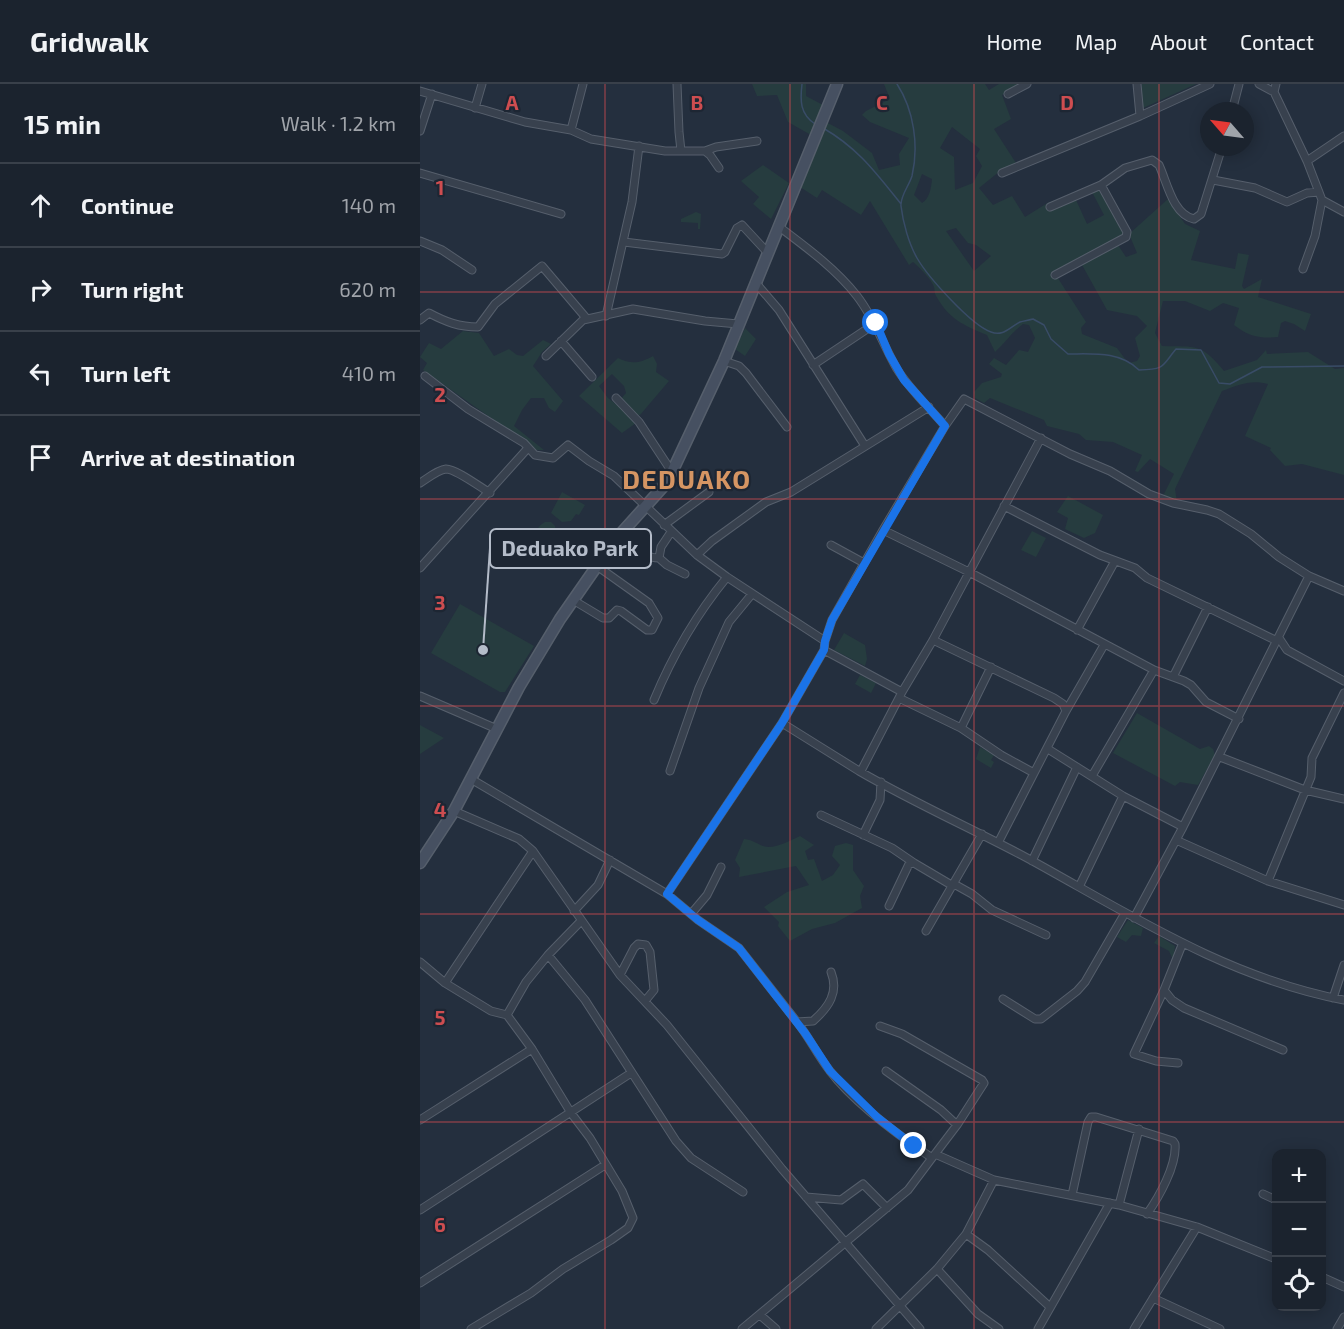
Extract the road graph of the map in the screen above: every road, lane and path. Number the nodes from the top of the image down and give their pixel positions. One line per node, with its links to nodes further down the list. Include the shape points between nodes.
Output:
1 (482, 84): 15 (street)
2 (583, 84): 17 (street)
3 (677, 84): 22 (street)
4 (837, 84): 35 (street)
5 (1026, 84): 13 (street)
6 (1137, 84): 16 (street)
7 (1210, 84): 16 (street)
8 (1239, 84): 14 (street)
9 (1259, 84): 10 (street)
10 (1275, 88): 25 (street)
11 (420, 91): 12 (street)
12 (432, 94): 15 (street); 18 (street)
13 (1008, 94)
14 (1234, 102)
15 (475, 108): 17 (street)
16 (1140, 116): 28 (street)
17 (571, 130): 21 (street, via 591,139)
18 (420, 131)
19 (1343, 139): 25 (street)
20 (757, 141): 23 (street)
21 (639, 146): 22 (street); 37 (street)
22 (681, 151): 23 (street)
23 (705, 151): 26 (street)
24 (1220, 156): 29 (street)
25 (1307, 161): 31 (street)
26 (719, 168)
27 (420, 173): 34 (street)
28 (1002, 173)
29 (1213, 180): 30 (street, via 1201,214 1194,219 1178,209 1155,161 1125,168); 31 (street, via 1255,188 1287,201 1307,193)
30 (1101, 185): 32 (street); 41 (street, via 1127,232 1126,237)
31 (1321, 196): 33 (street); 39 (street, via 1315,236)
32 (1050, 207)
33 (1344, 212)
34 (561, 214)
35 (778, 226): 38 (street); 46 (street, via 837,274)
36 (420, 241): 40 (street)
37 (624, 242): 38 (street, via 722,254 741,225); 43 (street)
38 (768, 252): 42 (street)
39 (1303, 269)
40 (472, 270)
41 (1055, 275)
42 (755, 282): 47 (street); 51 (street, via 774,303)
43 (606, 315): 44 (street); 47 (street, via 633,309)
44 (587, 319): 45 (street, via 542,266 495,304 478,327 462,327 429,314); 48 (street)
45 (420, 320)
46 (876, 323): 51 (street); 55 (street, via 904,380)
47 (738, 324): 50 (street)
48 (561, 341): 49 (street); 53 (street)
49 (546, 356)
50 (724, 361): 57 (street, via 743,369); 61 (street)
51 (813, 365): 59 (street)
52 (425, 376): 60 (street)
53 (592, 377)
54 (616, 398): 61 (street, via 635,417)
55 (929, 407): 56 (street); 59 (street)
56 (945, 426): 58 (street, via 966,399); 68 (street)
57 (787, 427)
58 (1041, 438): 66 (street); 80 (street, via 1160,499 1219,514)
59 (865, 446): 72 (street, via 792,492 766,502 711,540)
60 (528, 448): 64 (street); 65 (street, via 537,456 554,458 570,446 608,471)
61 (672, 472): 65 (street)
62 (420, 483): 64 (street, via 447,469)
63 (709, 492): 67 (street)
64 (490, 493): 77 (street)
65 (647, 506): 67 (street); 76 (street)
66 (1004, 506): 74 (street); 78 (street)
67 (664, 525): 69 (street)
68 (883, 530): 75 (street); 78 (street)
69 (671, 532): 72 (street); 73 (street)
70 (831, 545): 75 (street)
71 (640, 548): 73 (street, via 645,555)
72 (697, 555): 81 (street)
73 (659, 558): 79 (street)
74 (1114, 561): 85 (street); 86 (street)
75 (864, 563): 89 (street, via 832,620)
76 (597, 566): 84 (street); 84 (street, via 649,603 658,618 655,627 647,630 617,610 603,618)
77 (420, 568)
78 (969, 572): 86 (street); 88 (street)
79 (685, 574)
80 (1309, 576): 82 (street); 87 (street)
81 (727, 577): 83 (street); 101 (street, via 693,620)
82 (1344, 591)
83 (752, 594): 89 (street); 110 (street, via 729,622 699,688)
84 (573, 600): 106 (street)
85 (1208, 607): 87 (street); 96 (street)
86 (1077, 630): 90 (street)
87 (1278, 639): 92 (street); 93 (street)
88 (933, 640): 94 (street); 99 (street)
89 (825, 641): 91 (street)
90 (1104, 645): 95 (street); 102 (street)
91 (824, 650): 99 (street); 104 (street)
92 (1287, 650): 93 (street); 97 (street)
93 (1271, 654): 103 (street)
94 (991, 667): 102 (street, via 1054,698); 105 (street)
95 (1154, 670): 96 (street); 113 (street)
96 (1174, 675): 103 (street, via 1191,685 1206,702)
97 (1344, 681)
98 (1344, 693): 116 (street, via 1312,758 1311,777)
99 (901, 695): 105 (street); 111 (street)
100 (420, 696): 106 (street)
101 (654, 700)
102 (1066, 711): 107 (street)
103 (1239, 719): 108 (street)
104 (782, 723): 111 (street); 135 (street)
105 (961, 728): 112 (street)
106 (497, 729): 114 (street)
107 (1048, 749): 109 (street); 112 (street)
108 (1220, 756): 116 (street); 121 (street)
109 (1077, 767): 113 (street); 128 (street)
110 (670, 771)
111 (861, 771): 115 (street)
112 (1034, 773): 125 (street)
113 (1092, 776): 117 (street)
114 (471, 779): 119 (street); 127 (street)
115 (881, 782): 122 (street); 123 (street, via 880,800)
116 (1305, 790): 118 (street); 132 (street)
117 (1123, 796): 121 (street); 134 (street)
118 (1344, 799)
119 (454, 811): 126 (street, via 519,839); 129 (street)
120 (821, 815): 123 (street)
121 (1183, 827): 124 (street)
122 (982, 834): 125 (street); 133 (street)
123 (863, 835): 130 (street)
124 (1176, 840): 132 (street); 141 (street)
125 (998, 843): 128 (street)
126 (533, 851): 138 (street); 151 (street)
127 (610, 860): 135 (street); 138 (street, via 598,885)
128 (1032, 861): 134 (street)
129 (420, 863)
130 (914, 863): 133 (street); 137 (street, via 906,868)
131 (721, 867): 140 (street)
132 (1268, 881): 136 (street)
133 (953, 885): 143 (street); 144 (street, via 992,910)
134 (1079, 887): 139 (street)
135 (667, 894): 140 (street)
136 (1344, 905)
137 (888, 906)
138 (574, 911): 142 (street)
139 (1125, 913): 141 (street); 154 (street, via 1085,982 1041,1019)
140 (691, 914): 158 (street, via 739,948)
141 (1134, 918): 145 (street)
142 (580, 921): 146 (street); 150 (street)
143 (926, 931)
144 (1046, 935)
145 (1182, 945): 152 (street); 153 (street, via 1267,979)
146 (548, 955): 157 (street); 164 (street, via 585,1000)
147 (420, 962): 151 (street)
148 (1344, 965): 153 (street)
149 (831, 972): 158 (street, via 835,991 826,1005 813,1022)
150 (621, 975): 156 (street); 156 (street, via 634,948 646,945 654,990)
151 (446, 983): 157 (street, via 491,1011)
152 (1164, 990): 161 (street, via 1184,1008); 162 (street, via 1134,1054)
153 (1333, 998): 155 (street)
154 (1003, 999)
155 (1344, 1000)
156 (645, 1001): 175 (street)
157 (507, 1015): 160 (street)
158 (796, 1022): 169 (street, via 842,1084 878,1118)
159 (880, 1026): 167 (street, via 902,1034 982,1080)
160 (532, 1049): 165 (street); 166 (street)
161 (1283, 1050)
162 (1178, 1064)
163 (886, 1071): 167 (street)
164 (631, 1073): 165 (street); 172 (street, via 691,1158)
165 (571, 1113): 170 (street); 180 (street)
166 (420, 1120)
167 (957, 1125): 169 (street)
168 (1139, 1130): 174 (street, via 1096,1117 1089,1119); 178 (street); 181 (street, via 1173,1141 1176,1147 1164,1187)
169 (933, 1156): 171 (street); 179 (street, via 908,1190)
170 (605, 1165): 188 (street); 195 (street, via 631,1211 630,1226)
171 (994, 1180): 174 (street); 183 (street)
172 (743, 1192)
173 (1263, 1194): 176 (street)
174 (1072, 1195): 177 (street)
175 (806, 1197): 179 (street, via 841,1200 863,1184); 184 (street)
176 (1272, 1198)
177 (1110, 1203): 178 (street); 192 (street)
178 (1119, 1205): 181 (street)
179 (886, 1208): 184 (street)
180 (420, 1210)
181 (1147, 1214): 182 (street)
182 (1197, 1227): 185 (street); 190 (street)
183 (966, 1234): 186 (street); 192 (street)
184 (846, 1244): 191 (street); 193 (street)
185 (1272, 1257)
186 (937, 1269): 191 (street); 200 (street, via 978,1314)
187 (1326, 1279): 189 (street)
188 (420, 1283)
189 (1344, 1287)
190 (1153, 1298): 202 (street); 203 (street)
191 (899, 1305): 198 (street); 199 (street)
192 (1050, 1307): 201 (street)
193 (760, 1315): 196 (street); 197 (street)
194 (1344, 1317): 204 (street)
195 (471, 1329)
196 (742, 1329)
197 (776, 1329)
198 (876, 1329)
199 (920, 1329)
200 (999, 1329)
201 (1038, 1329)
202 (1134, 1329)
203 (1220, 1329)
204 (1337, 1329)

